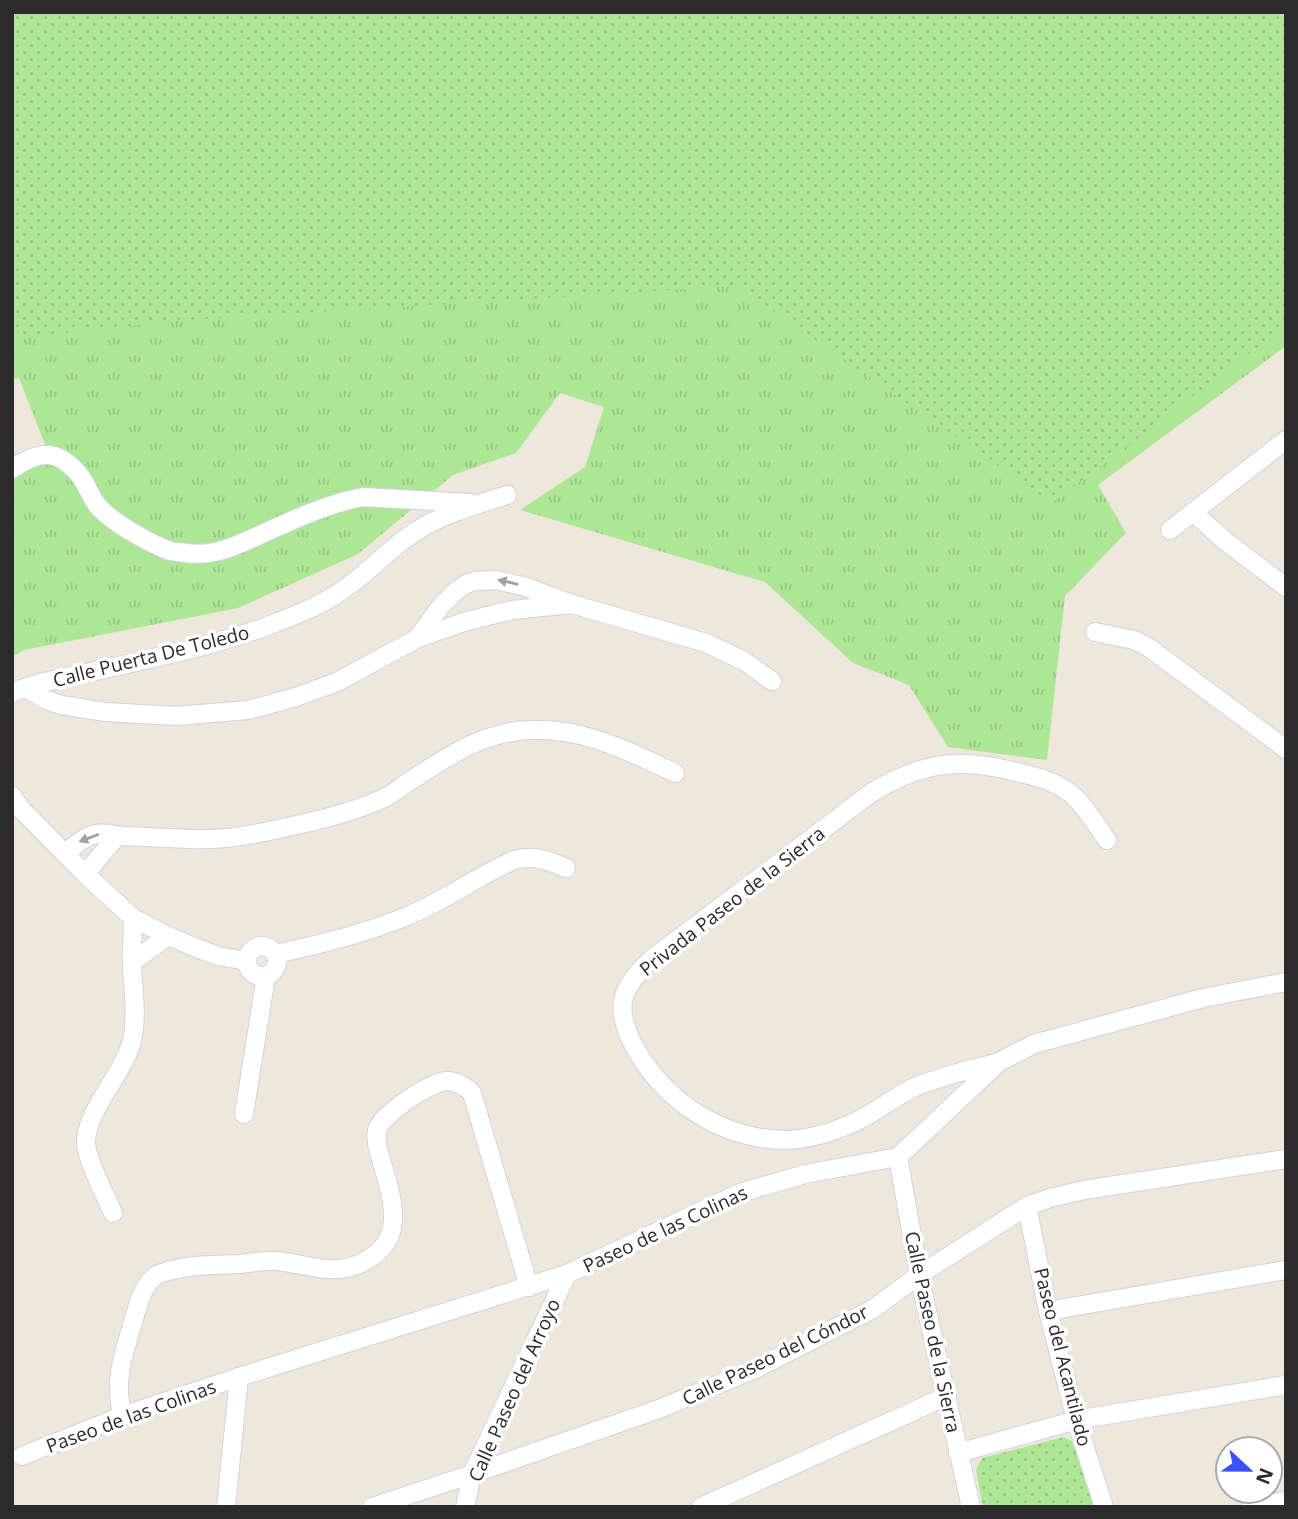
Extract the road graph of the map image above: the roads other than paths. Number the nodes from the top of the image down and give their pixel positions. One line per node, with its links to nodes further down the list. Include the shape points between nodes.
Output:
1 (1286, 440): 5 (street)
2 (18, 466): 4 (street, via 35,456 57,457 81,477 98,506 119,524 171,551 200,555 229,549 346,500 363,497)
3 (507, 495): 4 (street, Calle Puerta De Toledo)
4 (480, 504): 11 (street, Calle Puerta De Toledo, via 417,531 353,583 312,608 218,642)
5 (1193, 512): 6 (street); 7 (street)
6 (1170, 530)
7 (1286, 587)
8 (572, 604): 10 (street, via 489,614); 10 (street, one-way to 10, via 484,579 456,591); 12 (street, via 706,643)
9 (1095, 632): 15 (street, via 1148,647)
10 (418, 638): 14 (street, via 337,682 248,710 176,716)
11 (58, 679): 13 (street, Calle Puerta De Toledo); 14 (street)
12 (772, 681)
13 (19, 690): 14 (street)
14 (78, 707)
15 (1286, 749)
16 (675, 773): 18 (street, via 595,739 558,731 504,732 448,757 383,798 302,824 223,838)
17 (12, 796): 20 (street)
18 (118, 835): 20 (street, one-way to 20, via 93,834); 22 (street)
19 (1107, 840): 30 (street, Privada Paseo de la Sierra, via 1072,795 1041,778 976,764 947,763 921,769 871,793 653,958 626,990 623,1004 630,1037 663,1087 716,1124 761,1138 819,1136 849,1125 914,1088)
20 (65, 854): 22 (street)
21 (566, 868): 25 (street, via 541,859 514,860 405,917)
22 (85, 874): 23 (street)
23 (133, 918): 24 (street); 27 (street)
24 (168, 936): 26 (street, via 218,956); 27 (street)
25 (276, 954): 26 (street, via 269,947 258,946 249,952); 28 (street, via 277,965)
26 (247, 961): 28 (street, via 250,971)
27 (132, 962): 35 (street, via 133,1036 127,1057 88,1128 86,1145)
28 (266, 976): 31 (street)
29 (1286, 982): 30 (street, via 1127,1018 1034,1044)
30 (999, 1062): 32 (street)
31 (244, 1114)
32 (898, 1157): 37 (street, Paseo de las Colinas, via 805,1174 740,1193); 38 (street, Calle Paseo de la Sierra)
33 (1286, 1159): 34 (street, Calle Paseo del Cóndor, via 1084,1190)
34 (1027, 1206): 38 (street, Calle Paseo del Cóndor); 40 (street, Paseo del Acantilado)
35 (113, 1213)
36 (1286, 1270): 40 (street)
37 (567, 1274): 39 (street, Paseo de las Colinas); 48 (street, Calle Paseo del Arroyo)
38 (919, 1275): 43 (street, Calle Paseo de la Sierra); 48 (street, Calle Paseo del Cóndor, via 873,1309 755,1369 659,1409)
39 (529, 1287): 41 (street, Paseo de las Colinas); 44 (street, Calle Paseo del Arroyo, via 472,1093 457,1083 440,1082 383,1119 377,1129 393,1222 380,1250 364,1262 340,1270 319,1270 275,1261 185,1268 154,1276 142,1290 123,1354 118,1387)
40 (1048, 1311): 45 (street, Paseo del Acantilado)
41 (239, 1377): 44 (street, Paseo de las Colinas); 52 (street)
42 (1286, 1385): 45 (street)
43 (947, 1396): 46 (street, Calle Paseo de la Sierra); 50 (street)
44 (122, 1416): 47 (street, Paseo de las Colinas)
45 (1076, 1420): 46 (street); 56 (street, Paseo del Acantilado)
46 (958, 1453): 51 (street, Calle Paseo de la Sierra)
47 (22, 1456)
48 (472, 1474): 53 (street, Calle Paseo del Cóndor); 54 (street, Calle Paseo del Arroyo)
49 (1286, 1501): 57 (street)
50 (724, 1502): 55 (street)
51 (970, 1506)
52 (226, 1507)
53 (372, 1507)
54 (465, 1507)
55 (701, 1507)
56 (1104, 1507)
57 (1251, 1507)

